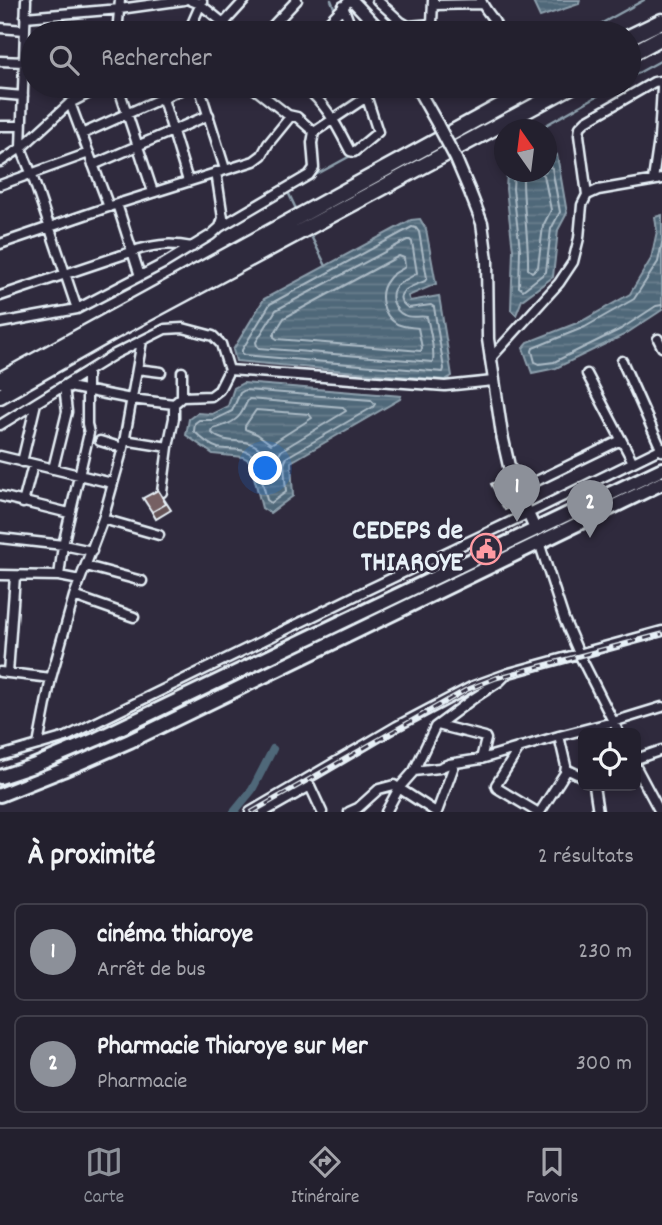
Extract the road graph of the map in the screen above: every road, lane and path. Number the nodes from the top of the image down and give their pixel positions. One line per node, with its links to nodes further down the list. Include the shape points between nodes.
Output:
1 (26, 0): 12 (street)
2 (184, 0): 11 (street)
3 (190, 0): 7 (street)
4 (245, 0): 16 (street)
5 (297, 0): 17 (street)
6 (377, 0): 21 (street)
7 (201, 2): 14 (street); 15 (street)
8 (348, 2): 18 (street); 19 (street); 20 (street)
9 (482, 2): 10 (street); 23 (street)
10 (433, 3): 22 (street)
11 (120, 4): 12 (street)
12 (25, 17): 13 (street)
13 (25, 21)
14 (195, 21)
15 (222, 21)
16 (226, 21)
17 (277, 21)
18 (330, 21)
19 (352, 21)
20 (369, 21)
21 (400, 21)
22 (432, 21)
23 (495, 21)
24 (662, 21): 27 (highway)
25 (0, 28): 26 (street)
26 (21, 30)
27 (641, 31)
28 (662, 37): 29 (highway)
29 (641, 48)
30 (0, 61): 31 (street)
31 (21, 62)
32 (662, 87): 33 (street, via 659,81); 50 (street)
33 (641, 89)
34 (0, 94): 35 (street)
35 (21, 96)
36 (23, 98): 56 (street)
37 (80, 98): 49 (street)
38 (122, 98): 51 (street)
39 (203, 98): 52 (street)
40 (266, 98): 53 (street)
41 (317, 98): 54 (street)
42 (365, 98): 54 (street)
43 (367, 98): 54 (street, via 378,132 356,151 350,150)
44 (423, 98): 86 (street, bridge, via 456,159 482,223)
45 (515, 98): 94 (highway)
46 (550, 98): 98 (highway)
47 (626, 98): 73 (street, via 580,127)
48 (163, 99): 51 (street); 57 (street)
49 (70, 103): 59 (street); 62 (street)
50 (662, 109): 60 (street)
51 (127, 115): 59 (street); 61 (street)
52 (209, 115): 57 (street); 66 (street)
53 (290, 117): 58 (street, via 297,117); 66 (street, via 262,155)
54 (333, 120): 58 (street)
55 (0, 126): 56 (street)
56 (22, 127): 62 (street)
57 (173, 129): 61 (street); 70 (street)
58 (314, 132): 76 (street, via 314,168 309,175)
59 (82, 134): 63 (street)
60 (661, 139): 69 (street)
61 (138, 146): 65 (street); 72 (street)
62 (21, 148): 64 (street); 68 (street)
63 (89, 153): 65 (street); 68 (street)
64 (0, 162)
65 (93, 165): 74 (street)
66 (225, 169): 67 (street)
67 (216, 173): 70 (street); 76 (street, via 223,218)
68 (32, 175): 71 (street); 75 (street)
69 (657, 179): 73 (street)
70 (188, 181): 72 (street)
71 (0, 185)
72 (153, 192): 74 (street)
73 (587, 195): 86 (street, via 573,262)
74 (113, 205): 75 (street); 79 (street)
75 (48, 227): 77 (street); 80 (street)
76 (220, 227): 78 (street)
77 (0, 244)
78 (192, 247): 79 (street, via 158,244); 81 (street)
79 (132, 251): 80 (street); 81 (street)
80 (65, 274): 82 (street); 83 (street)
81 (140, 276): 83 (street)
82 (0, 296)
83 (77, 309): 84 (street)
84 (0, 323)
85 (142, 341): 88 (street); 89 (street, via 164,329 183,328 213,336 221,344); 90 (street)
86 (491, 359): 95 (street)
87 (622, 361): 108 (street)
88 (137, 369): 91 (street); 100 (street)
89 (229, 370): 95 (street, via 445,386); 99 (street, via 211,396)
90 (88, 372): 96 (street); 97 (street)
91 (162, 372)
92 (181, 372): 99 (street)
93 (587, 374): 104 (street)
94 (0, 380)
95 (493, 381): 118 (street)
96 (64, 386): 97 (street); 101 (street); 113 (street, via 66,422)
97 (88, 391): 100 (street); 115 (street, via 89,433)
98 (0, 396)
99 (182, 397): 102 (street)
100 (131, 400): 102 (street); 106 (street)
101 (36, 403): 103 (street); 110 (street)
102 (174, 404): 107 (street)
103 (0, 425)
104 (621, 440): 111 (street); 118 (street)
105 (100, 441): 106 (street)
106 (123, 444): 107 (street); 116 (street)
107 (168, 447): 119 (street)
108 (662, 449): 111 (street)
109 (0, 457): 110 (street)
110 (22, 462): 112 (street)
111 (633, 462): 123 (street)
112 (33, 465): 113 (street); 121 (street)
113 (53, 469): 115 (street)
114 (662, 469): 125 (highway)
115 (78, 475): 116 (street); 122 (street)
116 (112, 483): 124 (street)
117 (662, 483): 128 (highway)
118 (516, 491): 123 (street)
119 (162, 492)
120 (0, 496): 121 (street)
121 (23, 503): 122 (street)
122 (69, 513): 129 (street)
123 (527, 514): 125 (street); 149 (street, via 66,737)
124 (103, 519): 126 (street); 130 (street)
125 (535, 529): 160 (highway, via 97,739)
126 (159, 536)
127 (0, 538): 129 (street)
128 (539, 542): 140 (street); 163 (highway, via 130,741)
129 (63, 545): 130 (street); 134 (street)
130 (92, 551): 131 (street)
131 (86, 566): 135 (street); 136 (street)
132 (0, 575): 133 (street)
133 (15, 576): 134 (street); 141 (street)
134 (59, 576): 135 (street)
135 (80, 580): 137 (street)
136 (142, 581)
137 (74, 596): 138 (street); 143 (street)
138 (134, 617)
139 (662, 631): 140 (street)
140 (579, 654): 142 (street); 145 (street)
141 (4, 672): 143 (street)
142 (509, 673): 146 (street); 164 (street, via 473,686 397,726)
143 (51, 678): 149 (street)
144 (662, 707): 145 (street)
145 (613, 722): 147 (street); 148 (street)
146 (438, 725): 154 (street, via 485,737); 157 (street)
147 (616, 728)
148 (559, 736): 150 (street); 156 (street)
149 (38, 745): 152 (street)
150 (520, 747): 154 (street); 172 (street, via 496,785)
151 (662, 750): 153 (street)
152 (0, 756)
153 (641, 757)
154 (481, 759): 155 (street)
155 (455, 763): 157 (street); 171 (street)
156 (566, 769): 158 (street); 172 (street)
157 (414, 771): 161 (street)
158 (578, 774)
159 (641, 776): 174 (street)
160 (0, 777)
161 (399, 788): 169 (street, via 379,789); 170 (street); 171 (street)
162 (595, 791): 173 (street)
163 (0, 795)
164 (273, 799): 165 (street); 167 (street)
165 (250, 812)
166 (264, 812): 168 (street, via 310,786)
167 (278, 812)
168 (322, 812)
169 (349, 812)
170 (386, 812)
171 (437, 812)
172 (538, 812)
173 (598, 812)
174 (660, 812)

